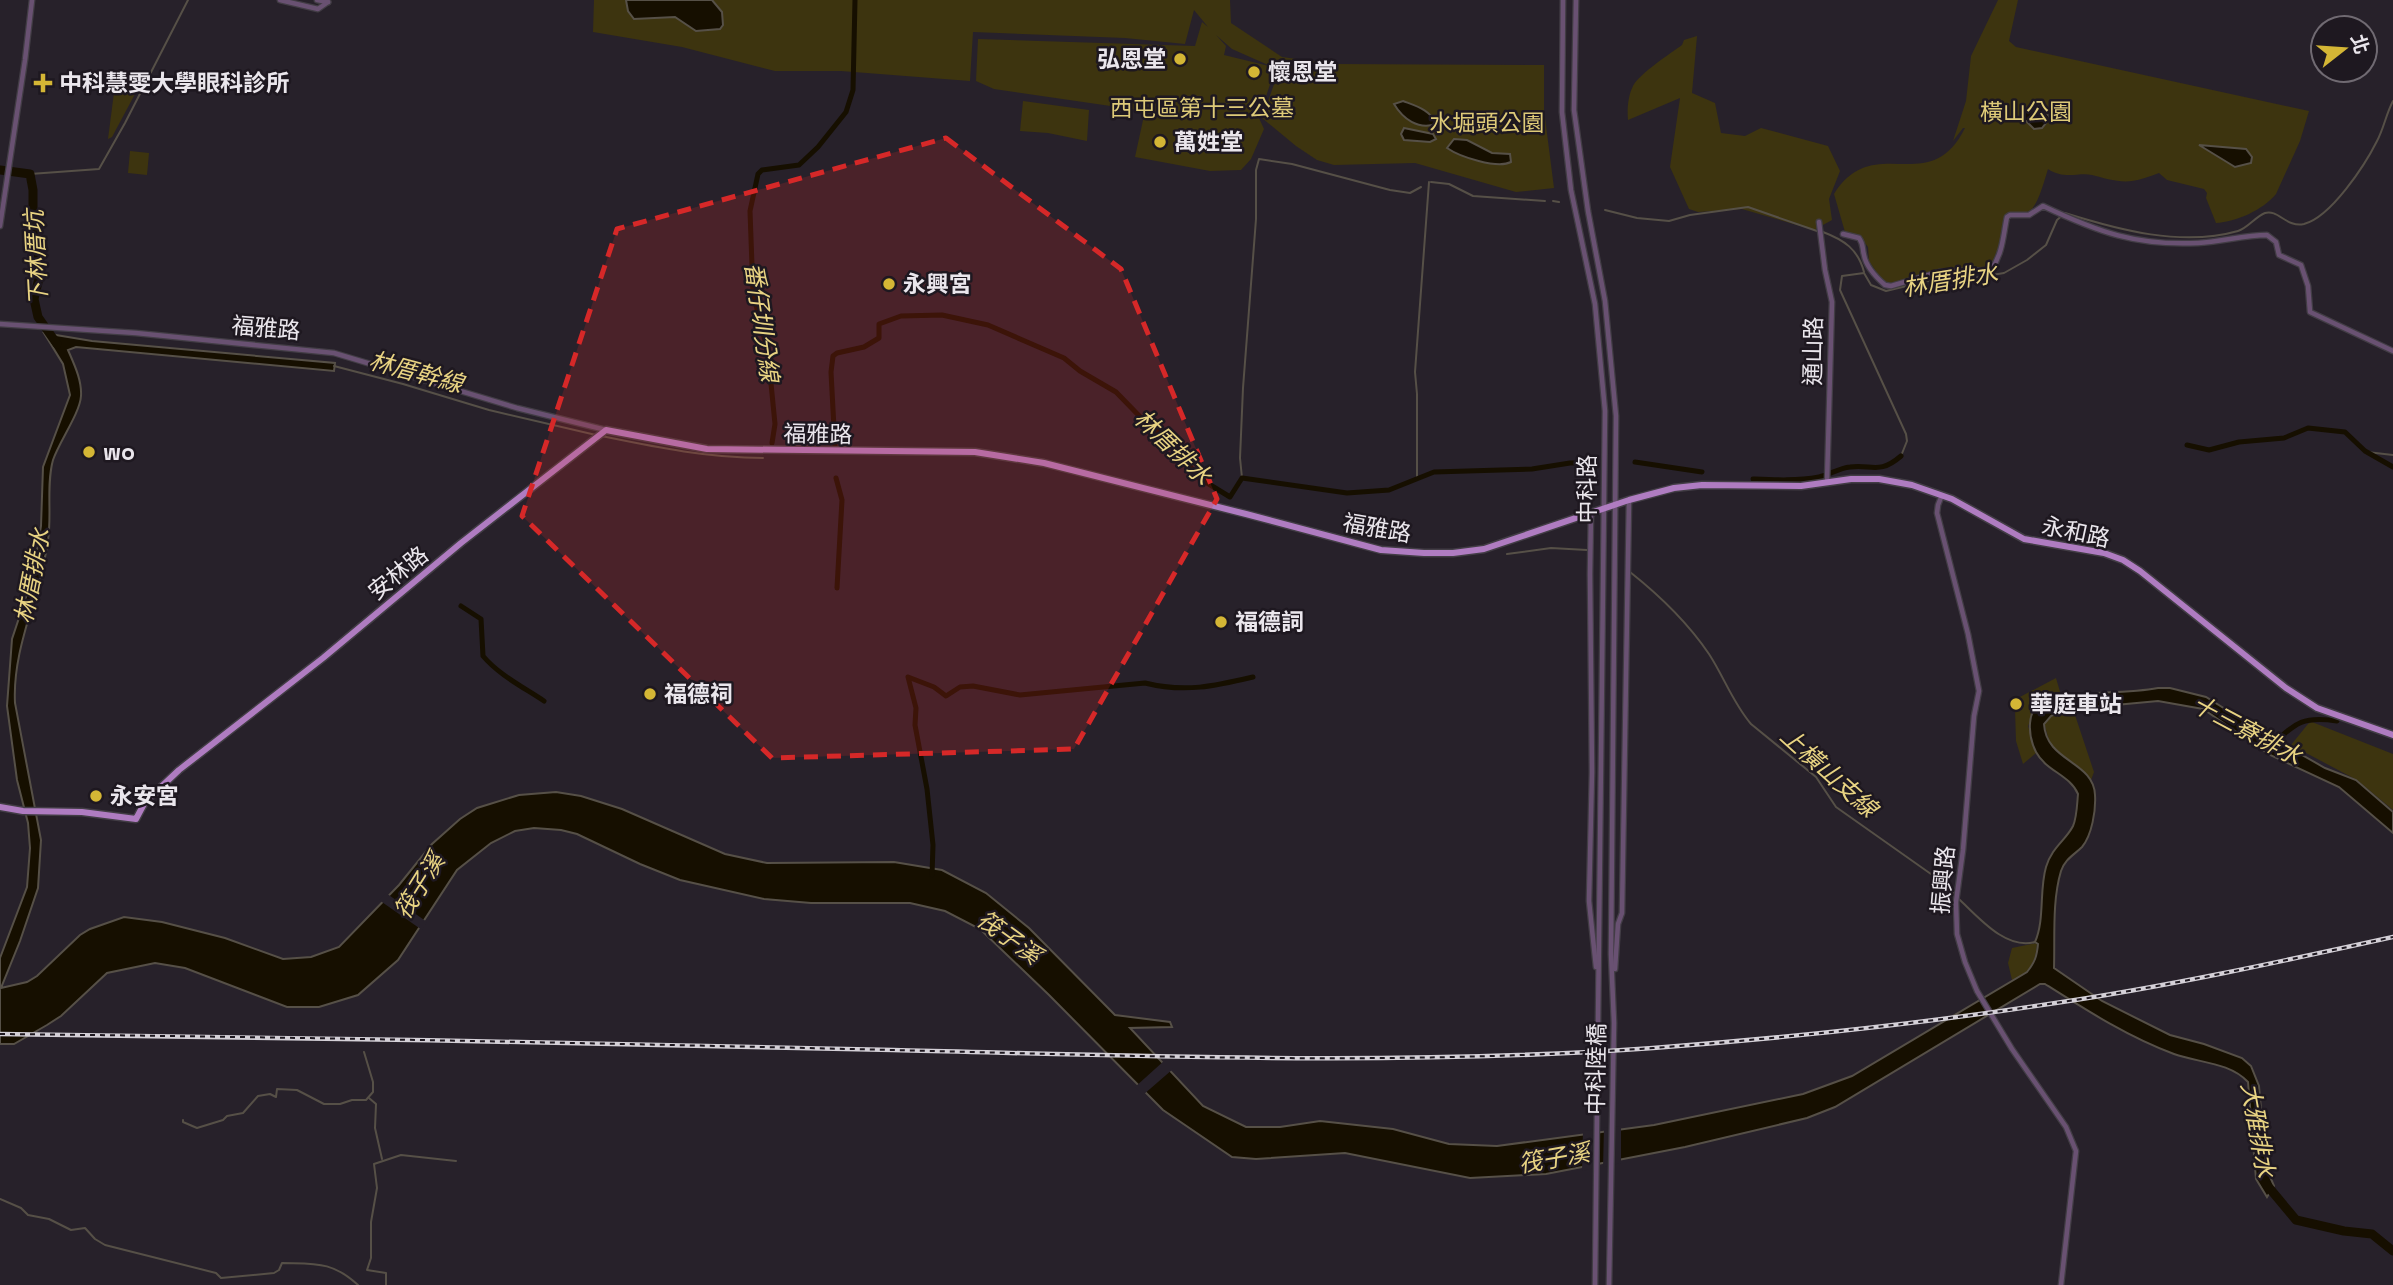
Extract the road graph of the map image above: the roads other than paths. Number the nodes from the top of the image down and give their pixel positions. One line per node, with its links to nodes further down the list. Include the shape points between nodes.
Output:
1 (32, 0): 6 (street)
2 (281, 0): 3 (street, via 318,9 328,2)
3 (317, 0)
4 (1563, 0): 17 (street, 中科路, via 1562,112 1595,304 1605,411)
5 (1576, 0): 16 (street, 中科路, via 1574,110 1611,349)
6 (1, 207): 8 (street)
7 (1819, 222): 13 (street, 通山路, via 1832,302)
8 (0, 226)
9 (1843, 234): 11 (street, via 1859,238 1869,267 1891,286 1939,272 1991,270 2007,217 2029,215 2043,206 2115,236 2157,243 2267,235 2276,242 2279,255 2301,265 2310,312)
10 (0, 324): 12 (street, 福雅路, via 334,352)
11 (2393, 351)
12 (601, 434): 18 (main road, 福雅路, via 707,449 975,452 1044,463 1381,550 1405,552 1472,551); 20 (main road, 安林路, via 161,786 134,819)
13 (1827, 482): 14 (main road, 永和路, via 1880,479); 15 (main road, 永和路, via 1702,485)
14 (1942, 495): 19 (main road, 永和路, via 2024,539 2123,560 2286,688 2317,708); 25 (street, 振興路, via 1937,513 1979,691 1956,902 1957,934 1977,991 2066,1126 2076,1151)
15 (1629, 500): 16 (main road, 福雅路); 21 (street, 中科路, via 1622,912)
16 (1615, 505): 17 (main road, 福雅路); 21 (street, 中科路)
17 (1605, 508): 18 (main road, 福雅路); 22 (street, 中科路)
18 (1591, 513): 22 (street, 中科路, via 1590,919)
19 (2393, 736)
20 (0, 807)
21 (1614, 980): 24 (street, 中科陸橋)
22 (1598, 982): 23 (street, 中科陸橋)
23 (1595, 1285)
24 (1608, 1285)
25 (2062, 1285)

